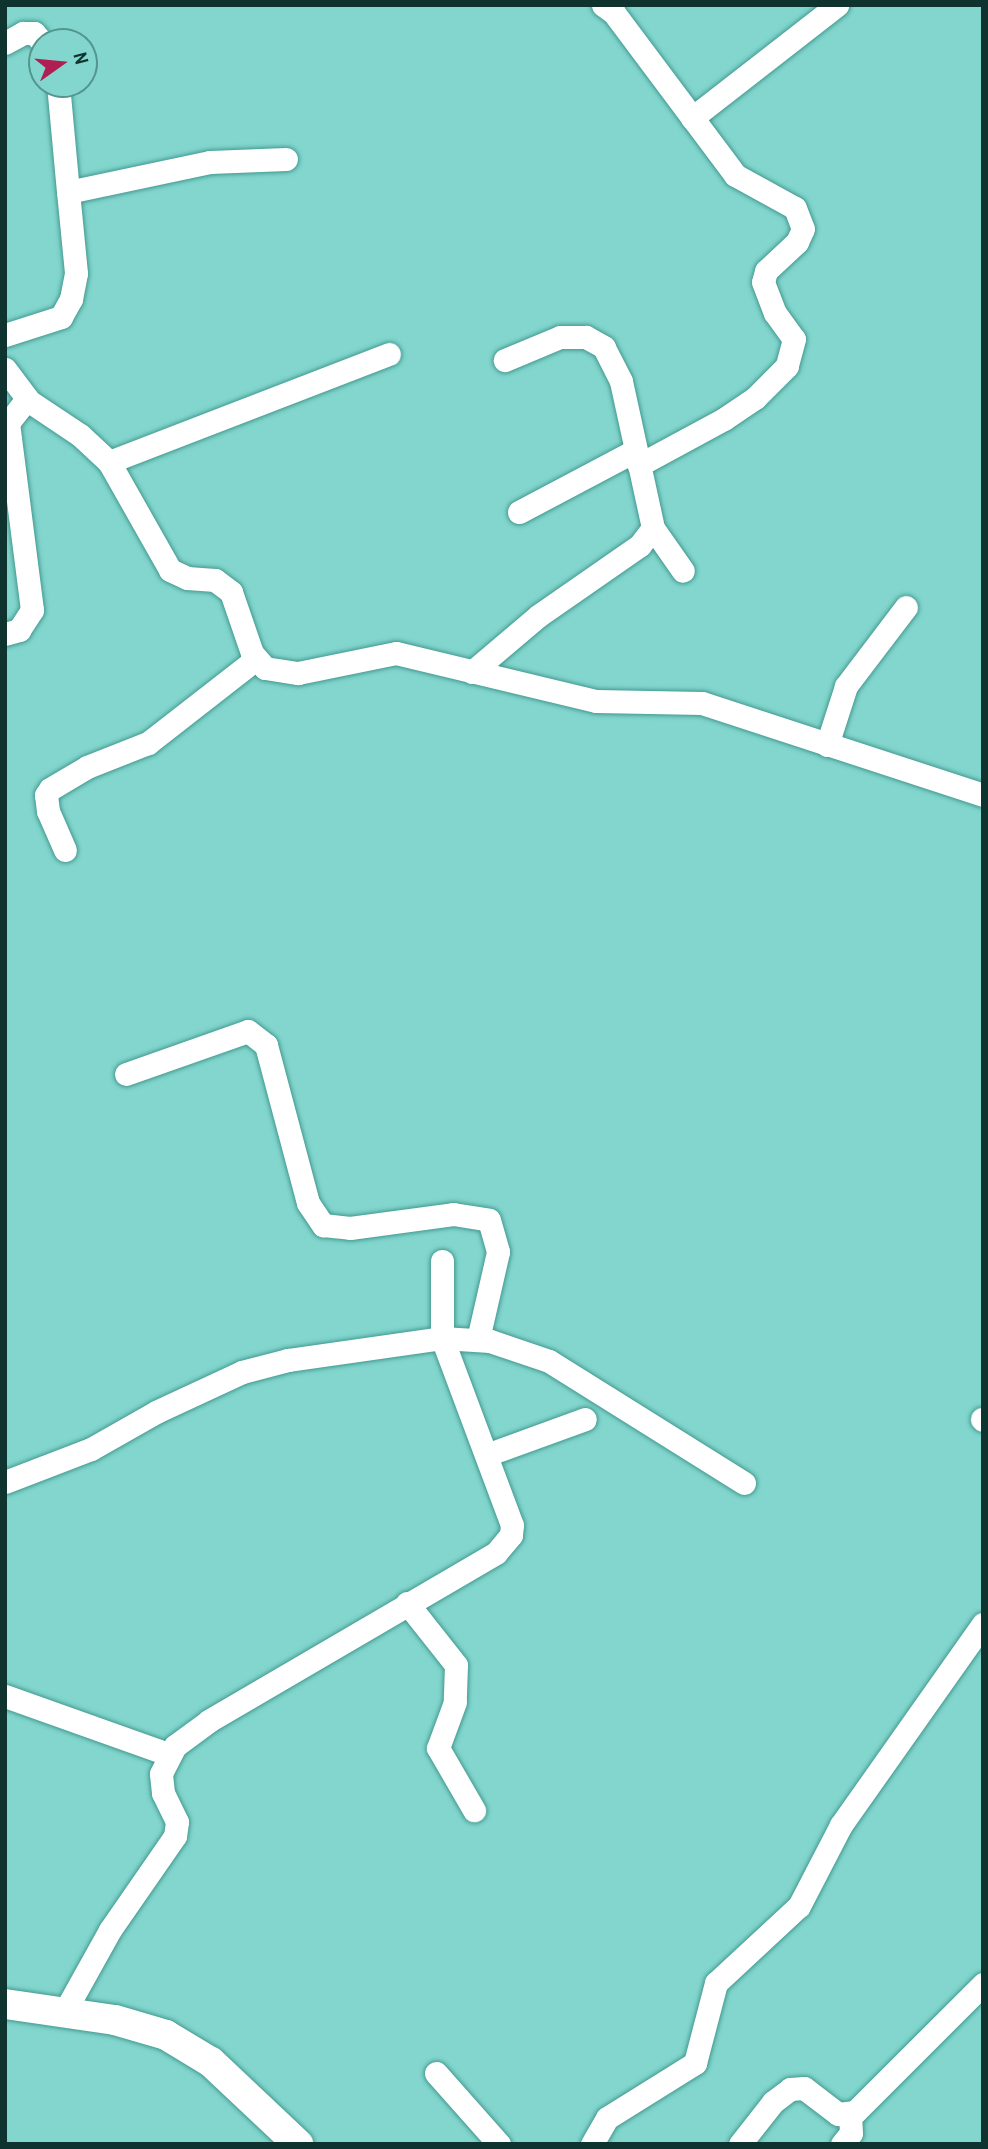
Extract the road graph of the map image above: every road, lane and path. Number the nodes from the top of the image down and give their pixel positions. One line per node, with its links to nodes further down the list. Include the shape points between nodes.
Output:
1 (603, 5): 6 (street, via 614,13)
2 (837, 5): 6 (street)
3 (28, 33): 4 (street)
4 (5, 44)
5 (59, 98): 8 (street)
6 (692, 118): 14 (street, via 735,175 795,208 800,216 803,229 797,242 766,271 764,282 775,313 794,339 794,348 787,366 755,398 685,442)
7 (286, 159): 8 (street, via 210,162)
8 (68, 192): 9 (street, via 76,273 71,299 61,317)
9 (5, 335)
10 (389, 354): 15 (street)
11 (505, 360): 14 (street, via 560,337 597,340 621,381)
12 (5, 369): 13 (street)
13 (27, 398): 15 (street); 20 (street, via 8,424 32,610 19,630)
14 (638, 458): 16 (street); 17 (street)
15 (109, 462): 21 (street, via 170,570 187,578 215,580 231,592)
16 (519, 512)
17 (653, 527): 18 (street); 22 (street, via 639,545 538,615)
18 (682, 571)
19 (906, 607): 23 (street, via 846,686)
20 (5, 634)
21 (256, 659): 22 (street, via 274,671 298,673 396,653); 25 (street, via 188,707 160,736 50,789 48,811)
22 (472, 672): 23 (street, via 596,701 702,703)
23 (827, 745): 24 (street)
24 (983, 795)
25 (65, 850)
26 (126, 1074): 29 (street, via 248,1031 266,1045 308,1203 323,1225 350,1228 453,1214 489,1220 498,1252)
27 (442, 1261): 28 (street)
28 (442, 1339): 29 (street); 31 (street); 32 (street, via 288,1360 242,1372 91,1449)
29 (478, 1339): 33 (street, via 569,1371)
30 (585, 1419): 31 (street)
31 (489, 1454): 34 (street, via 509,1513 511,1535 496,1553)
32 (5, 1482)
33 (744, 1483)
34 (407, 1603): 37 (street, via 209,1721); 38 (street, via 456,1665 455,1702 438,1748)
35 (983, 1625): 46 (street, via 841,1825 799,1906 716,1983 695,2063 607,2118)
36 (5, 1696): 37 (street)
37 (168, 1754): 41 (street, via 161,1784 177,1822 175,1836 110,1930)
38 (474, 1810)
39 (983, 1984): 43 (street)
40 (5, 2004): 41 (main road)
41 (65, 2011): 44 (main road, via 166,2035 211,2062)
42 (436, 2073): 45 (street)
43 (850, 2115): 47 (street, via 838,2114 804,2088 790,2089 773,2102); 48 (street, via 851,2133)
44 (298, 2144)
45 (499, 2144)
46 (592, 2144)
47 (740, 2144)
48 (842, 2144)

